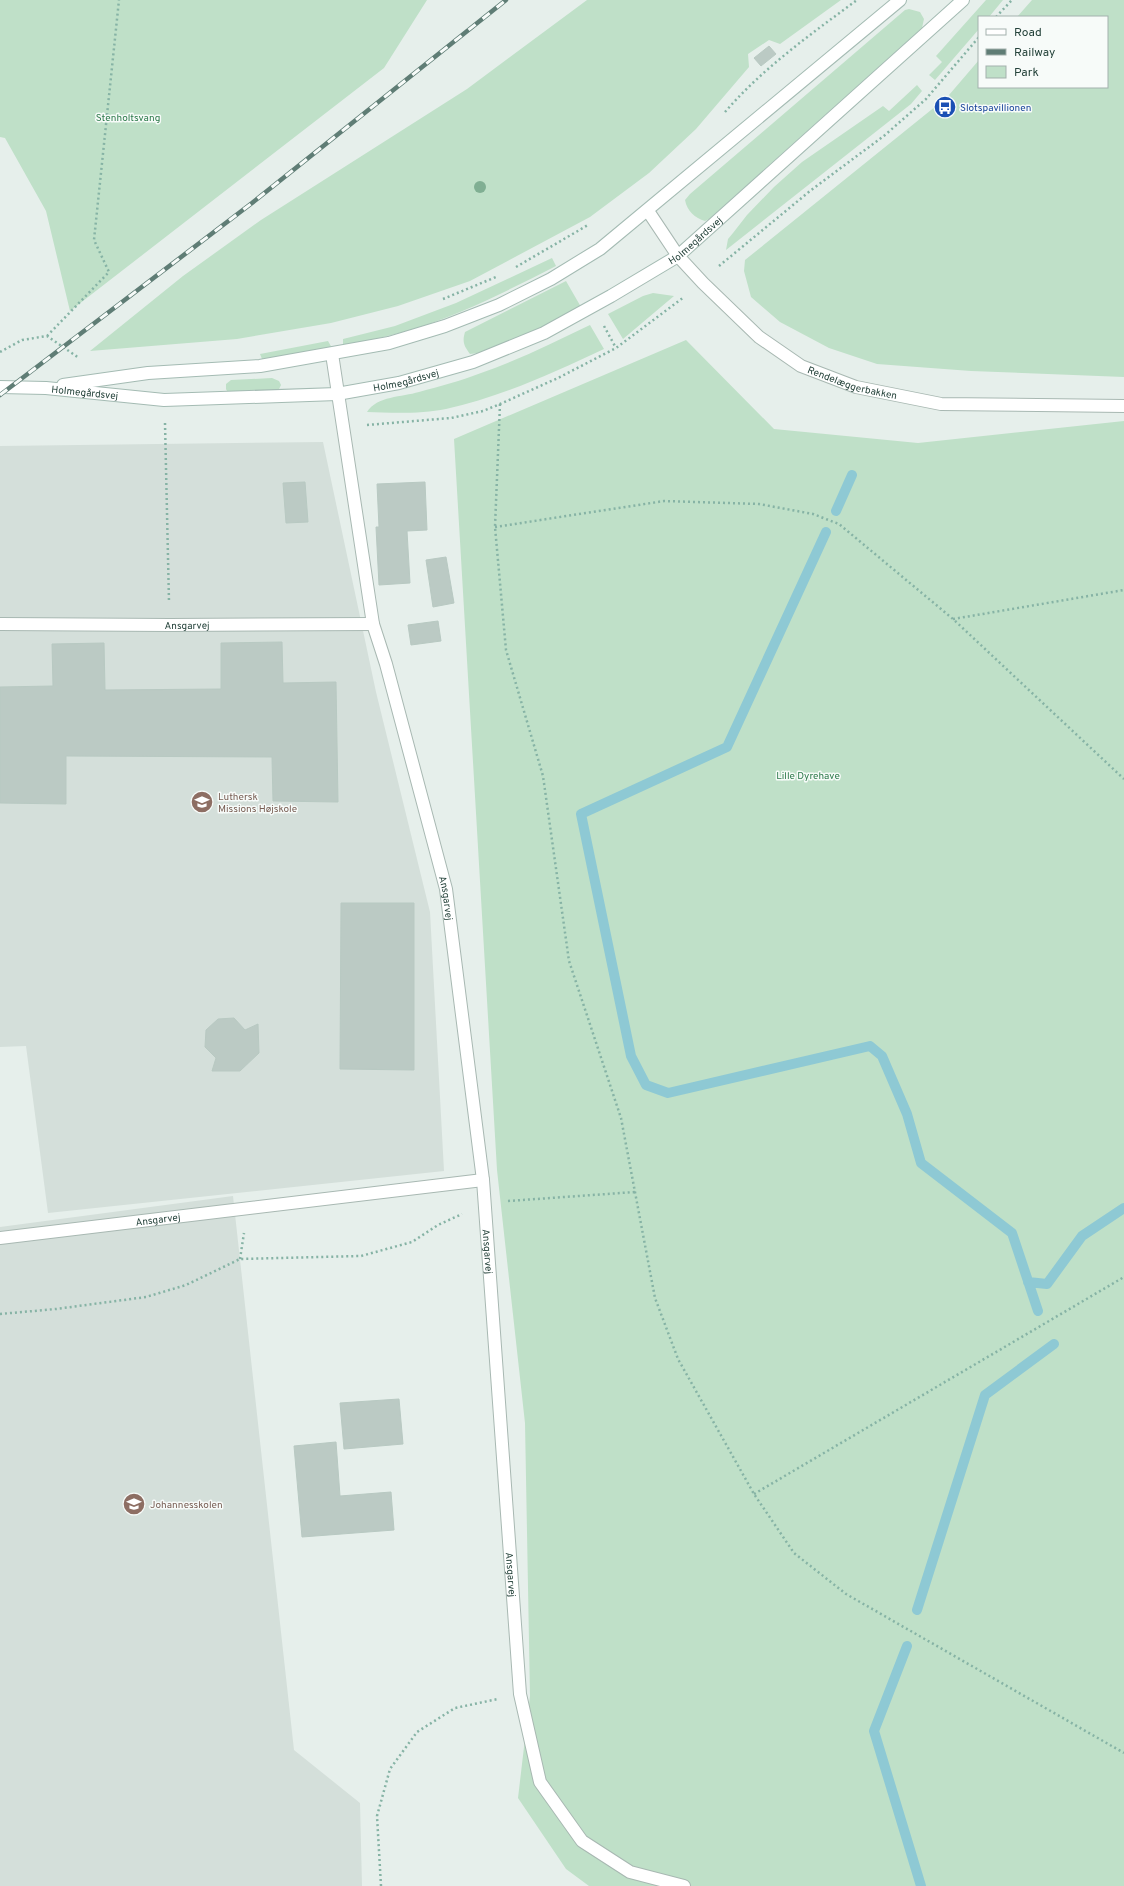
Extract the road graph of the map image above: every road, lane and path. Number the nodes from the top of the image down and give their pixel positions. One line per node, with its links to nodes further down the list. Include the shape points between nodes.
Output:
1 (119, 0): 14 (path, via 94,240 109,272)
2 (900, 0): 7 (street, Holmegårdsvej)
3 (963, 0): 9 (street, Holmegårdsvej)
4 (1012, 0): 5 (path)
5 (997, 16)
6 (978, 38): 12 (path, via 926,99 885,135 810,191 724,261)
7 (648, 211): 9 (street, Rendelæggerbakken); 16 (street, Holmegårdsvej, via 600,249 551,279 499,305 445,326 396,341)
8 (595, 221): 10 (path)
9 (678, 256): 12 (street, Rendelæggerbakken); 20 (street, Holmegårdsvej, via 544,333 473,362 399,383)
10 (509, 271)
11 (503, 275): 13 (path)
12 (702, 283): 22 (path, via 616,348); 23 (street, Rendelæggerbakken, via 759,337 795,362 856,387 941,404)
13 (436, 302)
14 (47, 336): 15 (path, via 22,340); 17 (path)
15 (0, 352)
16 (332, 354): 19 (street, Holmegårdsvej, via 260,366 148,373); 20 (street, Ansgarvej)
17 (83, 360)
18 (0, 387): 19 (street)
19 (46, 388): 21 (street, Holmegårdsvej)
20 (337, 394): 21 (street, Holmegårdsvej); 24 (street, Ansgarvej)
21 (164, 400): 30 (path)
22 (500, 404): 24 (path, via 483,411 451,418); 25 (path)
23 (1124, 406)
24 (342, 427): 29 (street, Ansgarvej)
25 (495, 527): 27 (path, via 664,501 759,504 813,514 839,524); 33 (path, via 506,650 543,776 569,961 621,1118)
26 (1124, 590): 27 (path)
27 (953, 619): 31 (path)
28 (0, 624): 30 (street, Ansgarvej)
29 (373, 624): 30 (street, Ansgarvej); 32 (street, Ansgarvej, via 446,889)
30 (170, 625)
31 (1124, 779)
32 (483, 1180): 34 (street, Ansgarvej); 35 (street, Ansgarvej)
33 (635, 1192): 34 (path); 38 (path, via 655,1298 678,1359)
34 (484, 1202): 37 (path, via 438,1225 412,1242 361,1256 240,1259 186,1285 146,1297); 39 (street, Ansgarvej)
35 (0, 1238)
36 (1124, 1277): 38 (path)
37 (0, 1314)
38 (754, 1494): 40 (path, via 794,1553 846,1594)
39 (520, 1694): 41 (path, via 455,1708 417,1732 390,1769 377,1816); 42 (street, Ansgarvej, via 540,1782 582,1841 630,1872)
40 (1124, 1753)
41 (382, 1886)
42 (684, 1886)

